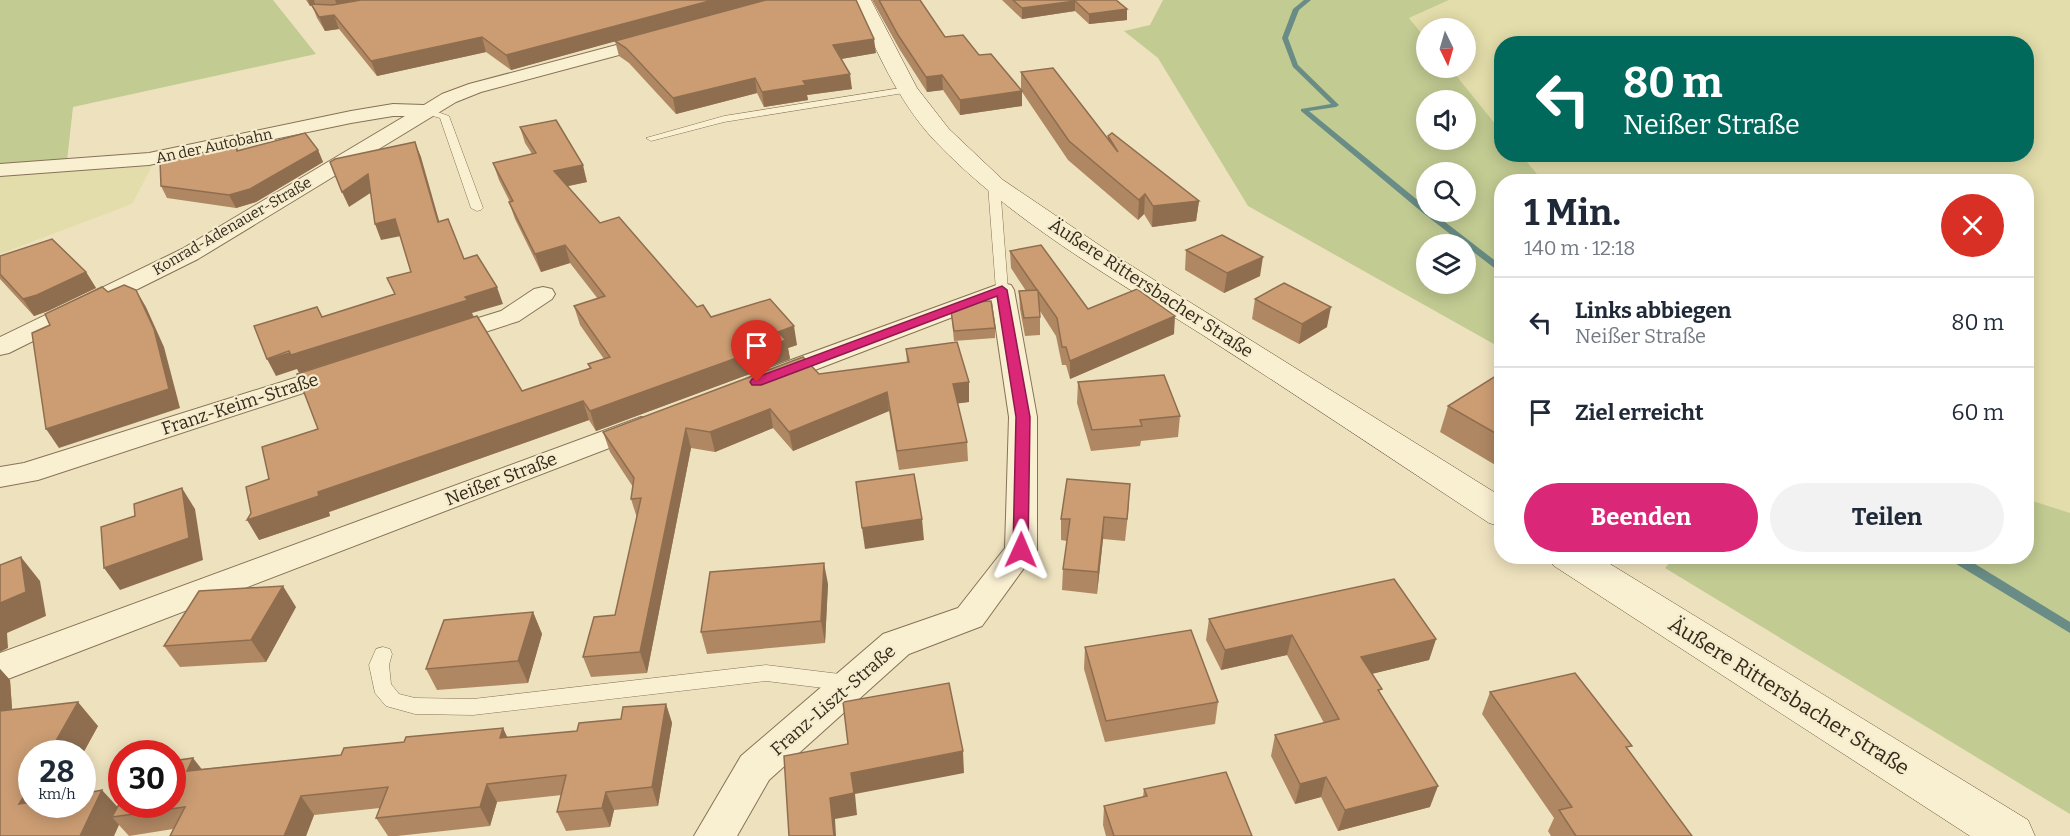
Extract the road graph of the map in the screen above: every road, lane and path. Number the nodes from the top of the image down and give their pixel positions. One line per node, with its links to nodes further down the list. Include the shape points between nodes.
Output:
1 (862, 0): 3 (main road, Äußere Rittersbacher Straße)
2 (665, 36): 4 (street, Konrad-Adenauer-Straße, via 475,88)
3 (907, 90): 5 (lane, via 724,119); 7 (main road, Äußere Rittersbacher Straße, via 941,134)
4 (426, 111): 6 (street, An der Autobahn, via 393,110 351,117 149,159); 8 (lane, via 444,116); 12 (street, Konrad-Adenauer-Straße, via 190,254)
5 (651, 138)
6 (0, 170)
7 (994, 185): 9 (lane, Franz-Liszt-Straße); 17 (main road, Äußere Rittersbacher Straße, via 1101,259)
8 (477, 208)
9 (1002, 290): 14 (street); 21 (street, Franz-Liszt-Straße, via 1023,417 1021,550 970,616 896,644)
10 (543, 294): 11 (street, via 510,316)
11 (420, 346)
12 (0, 347)
13 (364, 364): 16 (street, Franz-Keim-Straße, via 27,473)
14 (746, 386)
15 (668, 416): 20 (street, Neißer Straße)
16 (0, 477)
17 (1494, 509)
18 (1580, 564): 23 (main road, Äußere Rittersbacher Straße)
19 (383, 654): 21 (lane, via 382,687 393,700 415,706 473,707 766,673)
20 (0, 668)
21 (851, 683): 22 (street, Franz-Liszt-Straße, via 755,768)
22 (715, 836)
23 (2011, 836)

